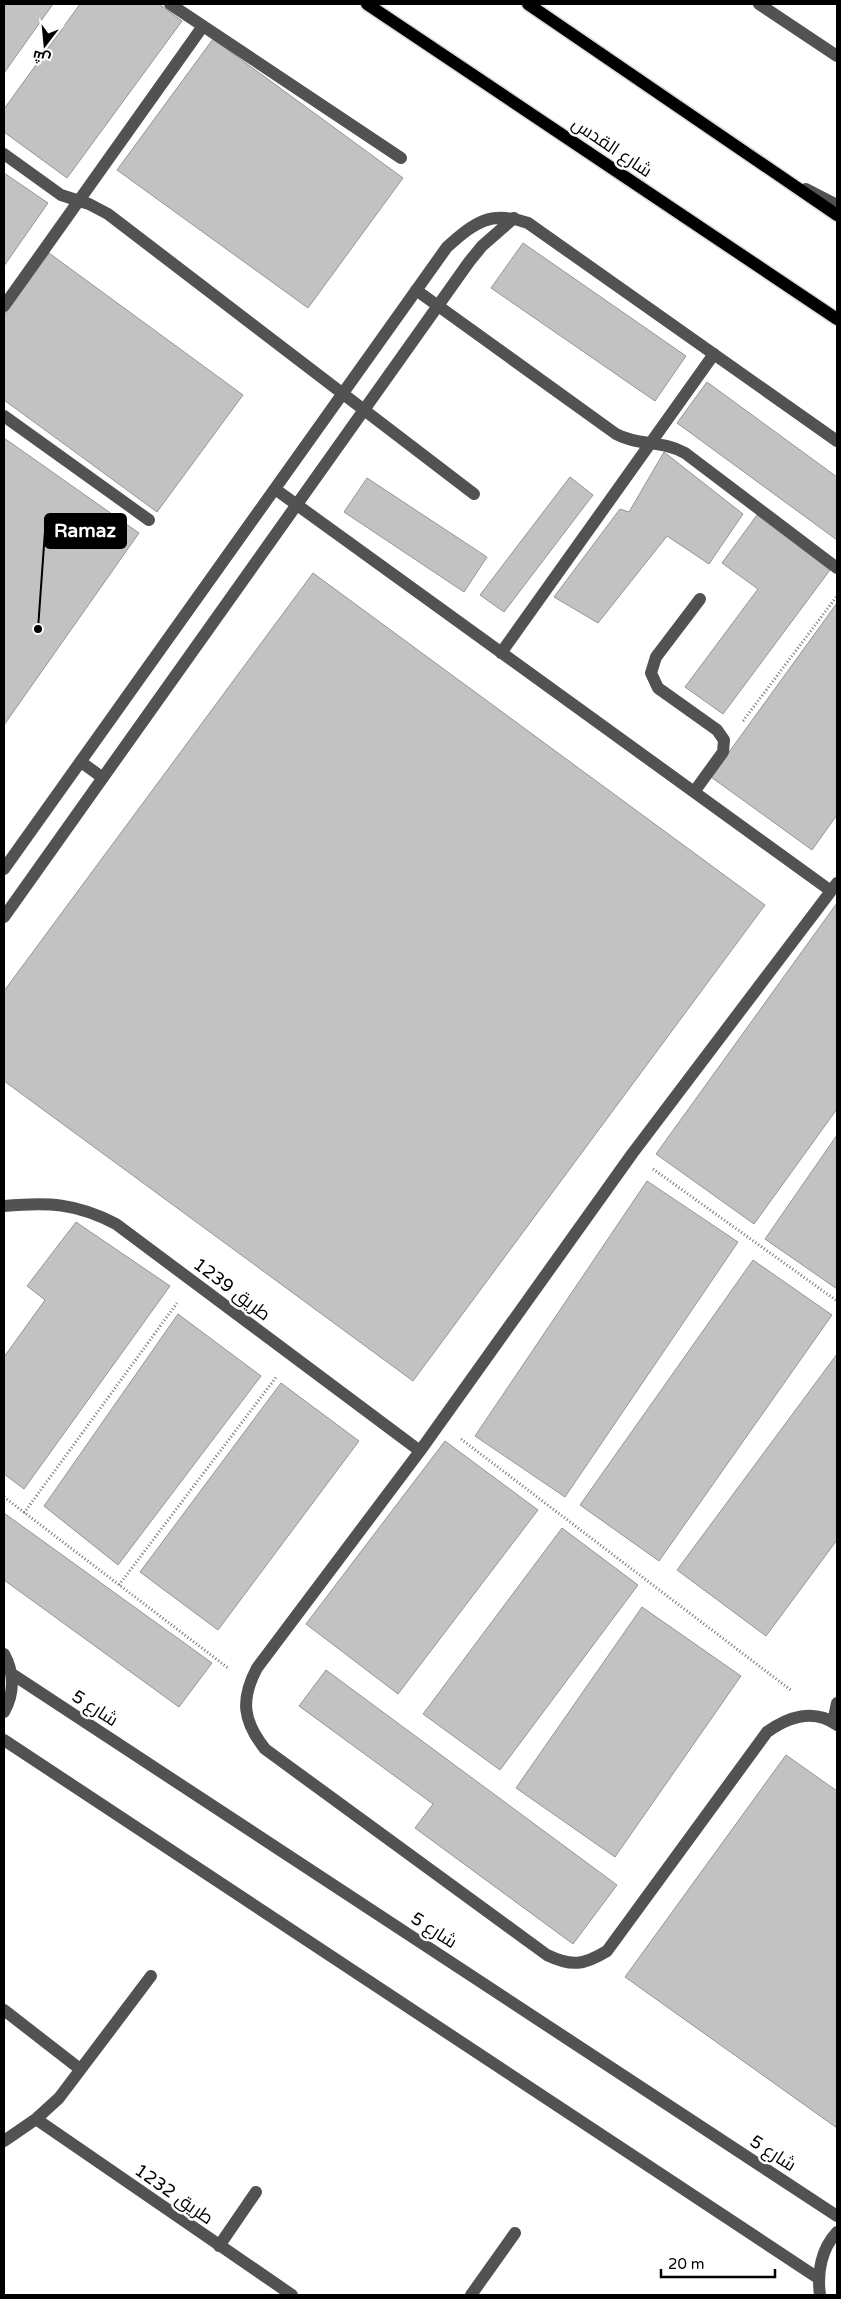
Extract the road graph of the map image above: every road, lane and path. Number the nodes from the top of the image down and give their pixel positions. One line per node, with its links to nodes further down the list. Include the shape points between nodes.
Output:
1 (170, 4): 5 (street)
2 (367, 4): 17 (main road, شارع القدس)
3 (528, 4): 9 (main road)
4 (759, 4): 6 (street)
5 (203, 26): 8 (street); 10 (street)
6 (837, 56)
7 (4, 154): 10 (street, via 53,190)
8 (401, 158)
9 (780, 176): 11 (street); 12 (main road)
10 (78, 202): 15 (street); 19 (street, via 108,214)
11 (837, 205)
12 (837, 215)
13 (514, 218): 14 (street, via 484,220 470,227 447,247); 16 (street, via 482,246); 18 (street, via 541,231)
14 (416, 290): 16 (street); 19 (street)
15 (4, 306)
16 (437, 306): 20 (street); 23 (street, via 616,434)
17 (837, 318)
18 (714, 354): 22 (street); 23 (street)
19 (343, 394): 20 (street); 24 (street)
20 (364, 410): 25 (street); 26 (street)
21 (4, 416): 27 (street)
22 (837, 441)
23 (650, 443): 28 (street, via 669,445 685,453); 31 (street)
24 (275, 489): 26 (street); 33 (street)
25 (474, 494)
26 (296, 505): 31 (street); 34 (street)
27 (149, 520)
28 (837, 568)
29 (837, 596): 32 (path)
30 (700, 599): 32 (street, via 656,657 651,673 658,688 722,734)
31 (501, 653): 35 (street)
32 (724, 746): 35 (street)
33 (81, 762): 34 (street); 36 (street)
34 (103, 778): 38 (street)
35 (694, 792): 37 (street)
36 (4, 869)
37 (834, 887): 39 (street)
38 (4, 917)
39 (632, 1154): 42 (path); 44 (street)
40 (4, 1206): 41 (street, طريق 1239, via 49,1203 84,1209 116,1224)
41 (192, 1281): 43 (street, طريق 1239); 47 (path)
42 (837, 1301)
43 (292, 1356): 45 (street, طريق 1239); 48 (path)
44 (440, 1423): 45 (street); 52 (path)
45 (420, 1451): 51 (street, via 256,1668)
46 (4, 1497): 47 (path)
47 (24, 1513): 48 (path)
48 (120, 1585): 51 (path)
49 (4, 1654): 50 (street)
50 (12, 1674): 54 (street, via 12,1690); 63 (street, شارع 5)
51 (249, 1684): 55 (street, via 245,1701 247,1718 265,1749 547,1955 562,1962 578,1964 607,1951 767,1732 798,1716 816,1716)
52 (794, 1692)
53 (837, 1703): 55 (street)
54 (4, 1712)
55 (835, 1723)
56 (4, 1740): 67 (street)
57 (151, 1976): 59 (street)
58 (4, 2010): 59 (street)
59 (80, 2069): 60 (street, via 59,2098)
60 (36, 2119): 61 (street); 66 (street, طريق 1232)
61 (4, 2141)
62 (256, 2192): 66 (street)
63 (837, 2216)
64 (837, 2232): 67 (street, via 822,2257)
65 (515, 2233): 69 (street)
66 (219, 2246): 68 (street, طريق 1232)
67 (818, 2278): 70 (street)
68 (292, 2295)
69 (471, 2295)
70 (820, 2295)

